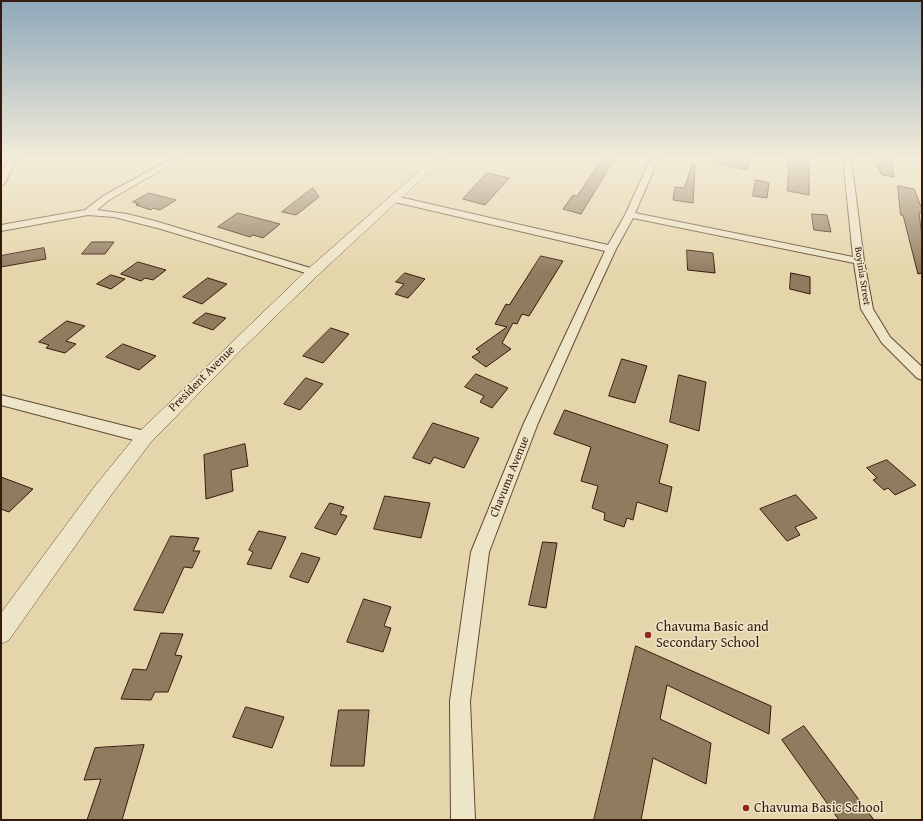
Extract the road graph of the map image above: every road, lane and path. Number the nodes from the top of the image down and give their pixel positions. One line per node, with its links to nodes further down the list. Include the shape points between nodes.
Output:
1 (109, 196): 6 (street)
2 (398, 196): 5 (street, President Avenue)
3 (638, 196): 7 (street, Chavuma Avenue)
4 (851, 196): 10 (street, Boyinia Street)
5 (395, 199): 9 (street); 11 (street, President Avenue)
6 (88, 212): 8 (street); 11 (street, via 124,216 159,225)
7 (630, 215): 9 (street, Chavuma Avenue); 10 (street)
8 (1, 228)
9 (611, 249): 16 (street, Chavuma Avenue, via 531,423 480,552 460,702)
10 (859, 261): 12 (street, Boyinia Street, via 868,309 886,340)
11 (313, 272): 14 (street, President Avenue)
12 (922, 374)
13 (1, 400): 14 (street)
14 (145, 437): 15 (street, President Avenue)
15 (1, 632)
16 (463, 820)

